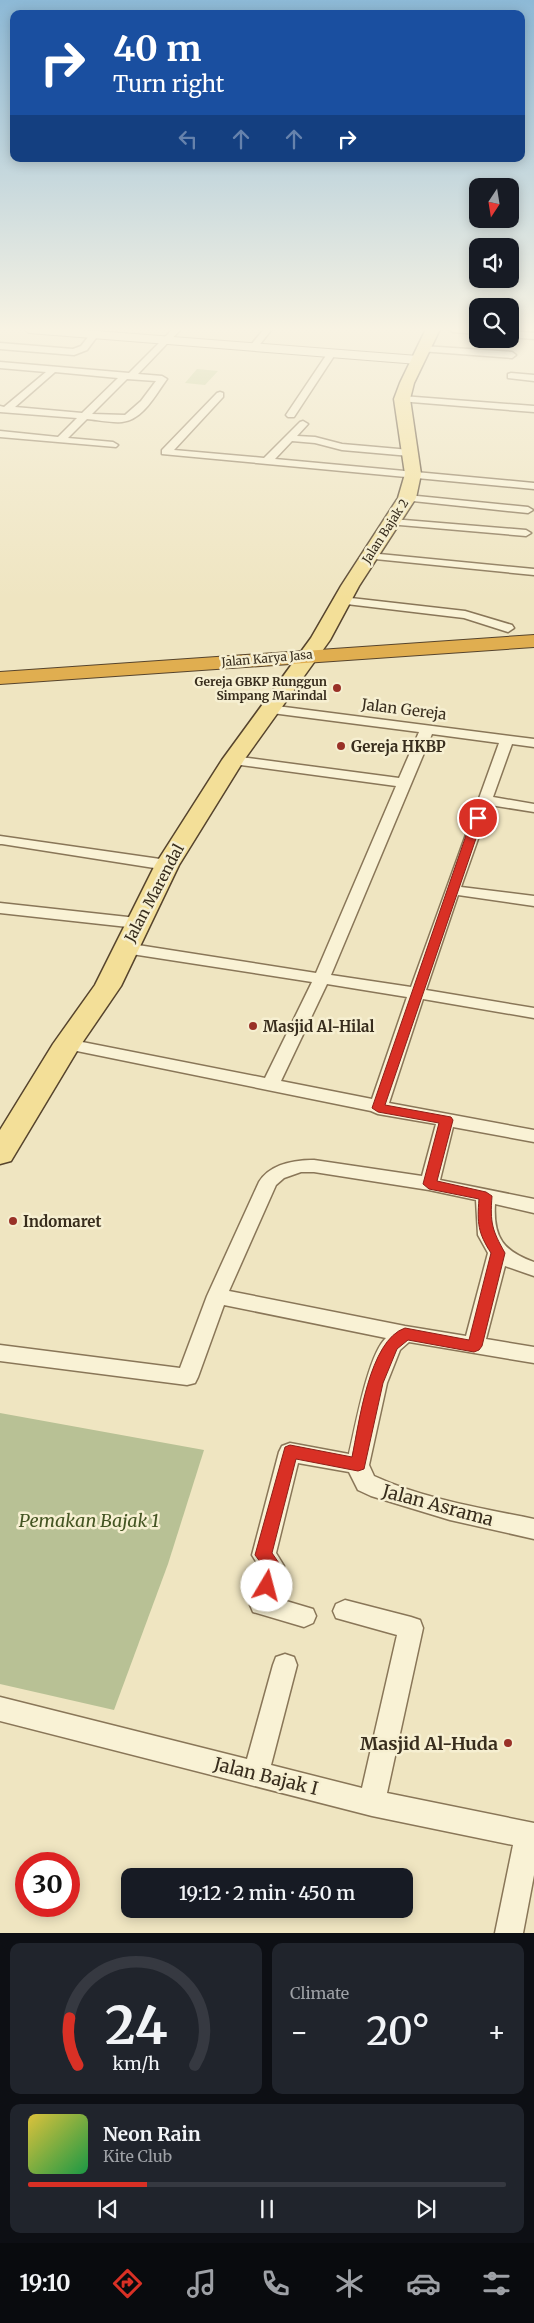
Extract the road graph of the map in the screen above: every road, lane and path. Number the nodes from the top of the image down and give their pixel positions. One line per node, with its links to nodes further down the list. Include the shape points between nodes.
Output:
1 (79, 419): 7 (street)
2 (197, 419): 11 (street, via 166,452)
3 (405, 419): 10 (main road, Jalan Bajak 2)
4 (303, 424): 6 (street)
5 (0, 434): 7 (street)
6 (290, 438): 9 (street); 11 (street)
7 (60, 440): 8 (street)
8 (113, 445)
9 (317, 453): 10 (street, via 342,446); 11 (street); 12 (street)
10 (410, 454): 12 (main road, Jalan Bajak 2)
11 (267, 461)
12 (413, 474): 13 (street); 14 (main road, Jalan Bajak 2)
13 (534, 486)
14 (407, 498): 15 (street); 16 (main road, Jalan Bajak 2)
15 (528, 510)
16 (392, 522): 17 (street); 18 (main road, Jalan Bajak 2)
17 (526, 534)
18 (369, 556): 19 (street); 20 (main road, Jalan Bajak 2)
19 (534, 572)
20 (342, 601): 21 (street, via 466,615); 24 (main road, Jalan Bajak 2)
21 (508, 628): 22 (highway, Jalan Karya Jasa); 24 (highway, Jalan Karya Jasa)
22 (534, 628)
23 (534, 641): 24 (highway, Jalan Karya Jasa)
24 (314, 648): 25 (highway, Jalan Karya Jasa); 26 (highway, Jalan Karya Jasa); 27 (main road, Jalan Marendal)
25 (0, 662)
26 (0, 678)
27 (269, 709): 28 (street, Jalan Gereja); 31 (main road, Jalan Marendal)
28 (427, 729): 29 (street, Jalan Gereja); 32 (street)
29 (507, 740): 30 (street, Jalan Gereja); 33 (street)
30 (534, 743)
31 (233, 760): 32 (street); 36 (main road, Jalan Marendal)
32 (403, 783): 42 (street)
33 (484, 800): 34 (street); 37 (street)
34 (534, 808)
35 (2, 840): 36 (street)
36 (167, 865): 40 (main road, Jalan Marendal)
37 (452, 890): 38 (street); 43 (street)
38 (534, 902)
39 (0, 908): 40 (street)
40 (137, 923): 41 (main road, Jalan Marendal)
41 (125, 948): 42 (street); 45 (main road, Jalan Marendal, via 108,986)
42 (321, 980): 43 (street); 46 (street)
43 (416, 992): 44 (street); 47 (street)
44 (534, 1013)
45 (67, 1044): 46 (street); 48 (main road, Jalan Marendal)
46 (271, 1084): 47 (street)
47 (378, 1108): 49 (street)
48 (13, 1114): 51 (main road, Jalan Marendal)
49 (446, 1120): 50 (street); 52 (street)
50 (534, 1136)
51 (0, 1154)
52 (429, 1184): 53 (street); 57 (street, via 314,1166 300,1166 277,1173 268,1182)
53 (486, 1196): 54 (street); 55 (street, via 484,1222 488,1238)
54 (534, 1206)
55 (498, 1253): 56 (street, via 515,1264); 59 (street)
56 (534, 1269)
57 (217, 1296): 58 (street); 60 (street, via 187,1377)
58 (405, 1334): 59 (street); 62 (street, via 391,1346 376,1383)
59 (474, 1346): 61 (street)
60 (0, 1353)
61 (534, 1355)
62 (358, 1465): 63 (street, Jalan Asrama, via 366,1483 379,1489 450,1511); 65 (street, via 290,1452 264,1555 272,1566 262,1605)
63 (534, 1529)
64 (345, 1611): 69 (street, via 411,1628)
65 (304, 1616)
66 (285, 1665): 68 (street)
67 (0, 1709): 68 (street, Jalan Bajak I)
68 (256, 1773): 69 (street, Jalan Bajak I)
69 (372, 1803): 70 (street, Jalan Bajak I)
70 (531, 1835): 71 (street)
71 (509, 1933)

